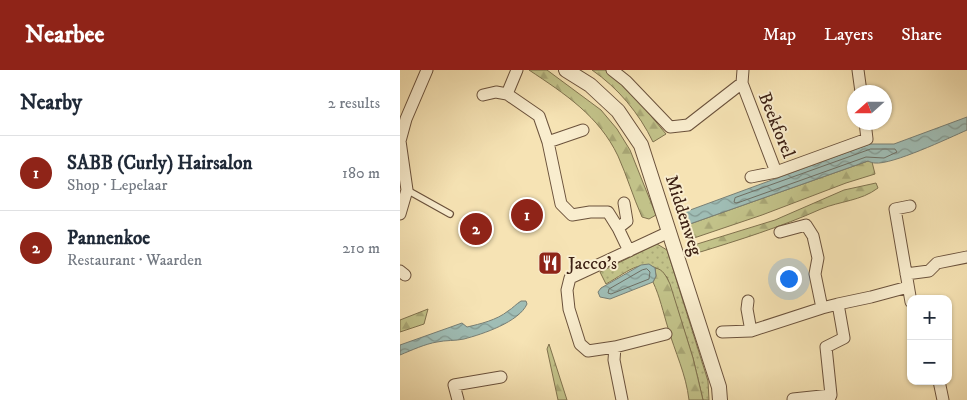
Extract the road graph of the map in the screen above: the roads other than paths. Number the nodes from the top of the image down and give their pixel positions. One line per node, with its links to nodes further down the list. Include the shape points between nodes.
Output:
1 (427, 70): 11 (street)
2 (517, 70): 9 (street)
3 (566, 70): 23 (street, Middenweg, via 590,85 618,111 641,145)
4 (612, 70): 7 (street, via 670,127 688,125)
5 (743, 70): 7 (street, Beekforel)
6 (858, 70): 8 (street)
7 (742, 83): 15 (street, Beekforel)
8 (860, 85)
9 (507, 94): 10 (street); 14 (street, via 539,116)
10 (483, 95)
11 (403, 119): 17 (street, via 400,141)
12 (583, 130): 14 (street)
13 (865, 130): 15 (street, Beekforel, via 867,139)
14 (548, 142): 22 (street, via 561,204 572,215 608,212)
15 (776, 172): 16 (street)
16 (751, 177)
17 (407, 190): 20 (street); 21 (lane)
18 (624, 203): 22 (street, via 627,221)
19 (910, 206): 27 (street, via 896,209)
20 (400, 214)
21 (450, 214)
22 (618, 228): 25 (street)
23 (670, 232): 25 (street); 43 (street, Middenweg, via 719,387)
24 (780, 232): 32 (street, via 806,225 813,236 818,258 815,274)
25 (629, 251): 36 (street, via 570,278 567,290 580,344 588,351)
26 (967, 257): 27 (street, via 937,263 930,271)
27 (906, 274): 28 (street)
28 (908, 287): 29 (street); 31 (street)
29 (910, 295)
30 (748, 301): 33 (street)
31 (838, 304): 32 (street); 39 (street, via 844,338 826,347)
32 (822, 308): 33 (street)
33 (752, 331): 34 (street)
34 (722, 332)
35 (666, 334): 36 (street)
36 (615, 347): 42 (street, via 614,360)
37 (501, 377): 41 (street, via 454,384)
38 (940, 385): 44 (street)
39 (830, 398): 40 (street)
40 (793, 399)
41 (458, 400)
42 (622, 400)
43 (720, 400)
44 (943, 400)

